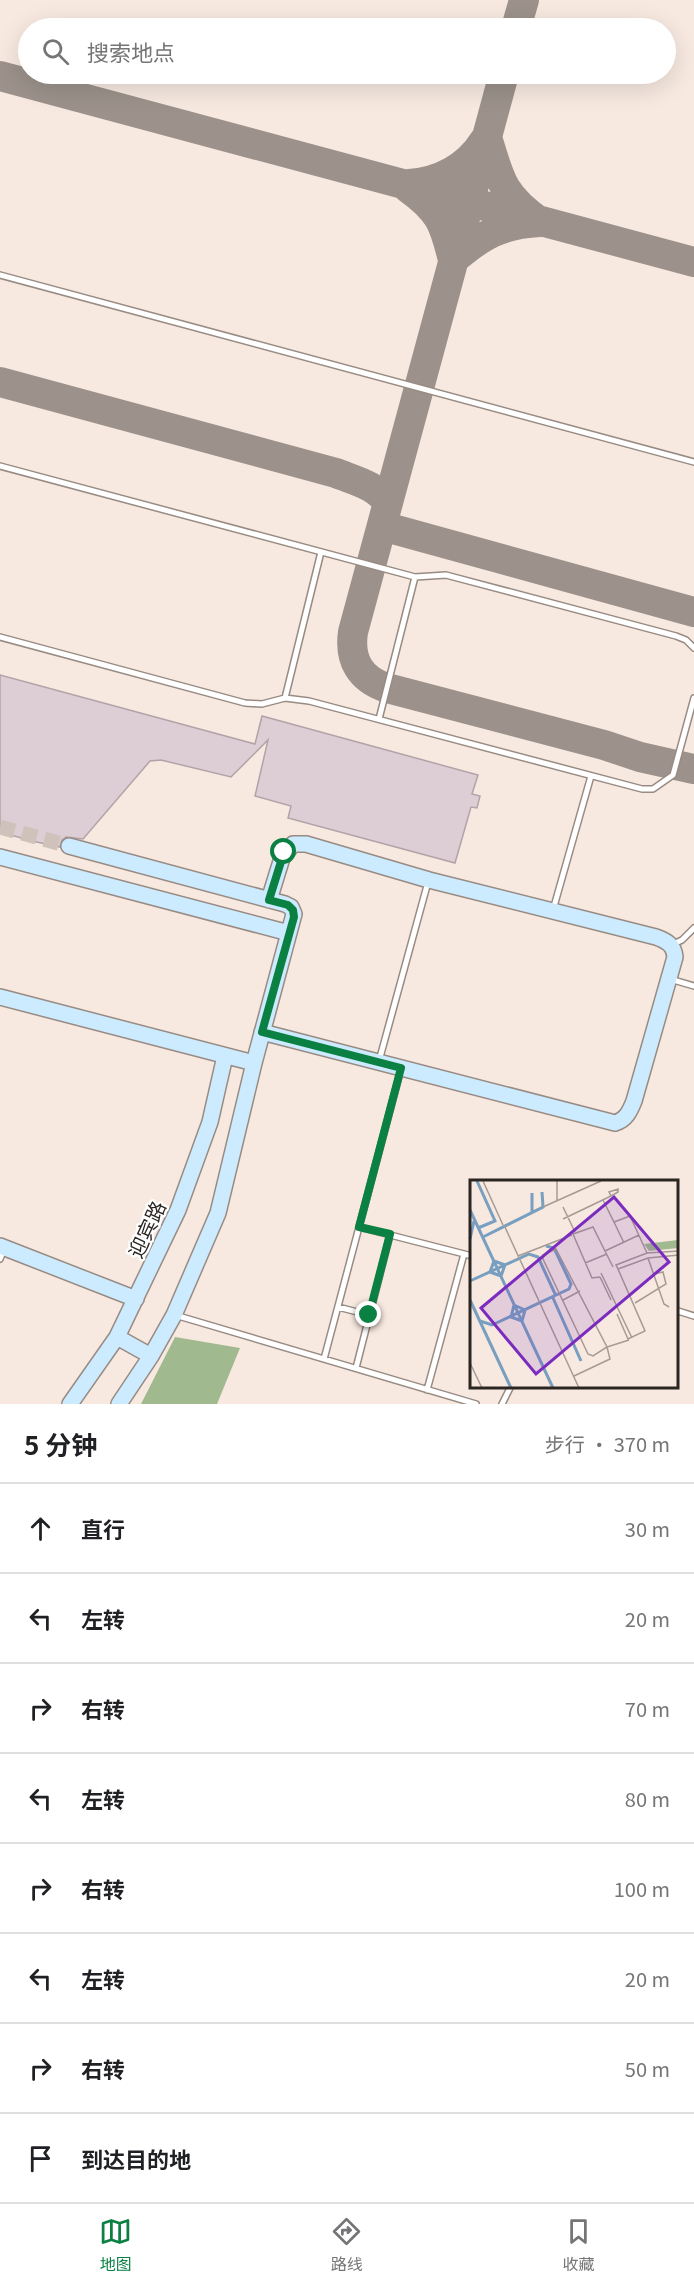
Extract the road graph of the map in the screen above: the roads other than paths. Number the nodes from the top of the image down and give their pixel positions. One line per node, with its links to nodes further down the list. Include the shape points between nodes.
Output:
1 (0, 275): 2 (lane)
2 (694, 462)
3 (0, 466): 4 (lane)
4 (321, 552): 5 (lane); 8 (lane)
5 (415, 577): 7 (lane, via 446,575 676,636); 10 (lane)
6 (0, 637): 8 (lane, via 245,703 262,704)
7 (694, 648)
8 (285, 698): 10 (lane)
9 (694, 698): 11 (lane, via 673,775 663,784 642,789)
10 (379, 719): 11 (lane)
11 (591, 776): 16 (lane)
12 (69, 846): 15 (street)
13 (0, 856): 18 (street)
14 (429, 880): 15 (street, via 299,843 284,852); 16 (street); 25 (lane)
15 (269, 900): 18 (street, via 293,910)
16 (553, 912): 19 (street, via 656,937)
17 (694, 928): 19 (lane)
18 (289, 933): 23 (street)
19 (671, 945): 20 (street, via 675,957)
20 (670, 979): 21 (lane); 27 (street, via 634,1101 622,1121 601,1120)
21 (694, 986)
22 (0, 997): 24 (street)
23 (262, 1032): 25 (street); 26 (street)
24 (225, 1056): 26 (street); 33 (street, 迎宾路, via 194,1170)
25 (378, 1062): 27 (street)
26 (254, 1063): 36 (street, via 218,1213)
27 (401, 1068): 28 (lane)
28 (359, 1227): 29 (lane); 34 (lane)
29 (390, 1234): 31 (lane); 37 (lane)
30 (2, 1251): 33 (street)
31 (464, 1254): 32 (lane); 44 (lane)
32 (470, 1256)
33 (136, 1299): 39 (street, 迎宾路)
34 (338, 1307): 37 (lane); 41 (lane)
35 (679, 1311): 38 (lane)
36 (174, 1315): 40 (street); 41 (lane)
37 (369, 1315): 42 (lane)
38 (694, 1316)
39 (117, 1337): 40 (street); 45 (street, 迎宾路)
40 (151, 1356): 46 (street)
41 (324, 1359): 42 (lane)
42 (356, 1368): 44 (lane)
43 (510, 1389): 48 (lane)
44 (427, 1390): 47 (lane)
45 (70, 1404)
46 (119, 1404)
47 (476, 1404)
48 (502, 1404)

